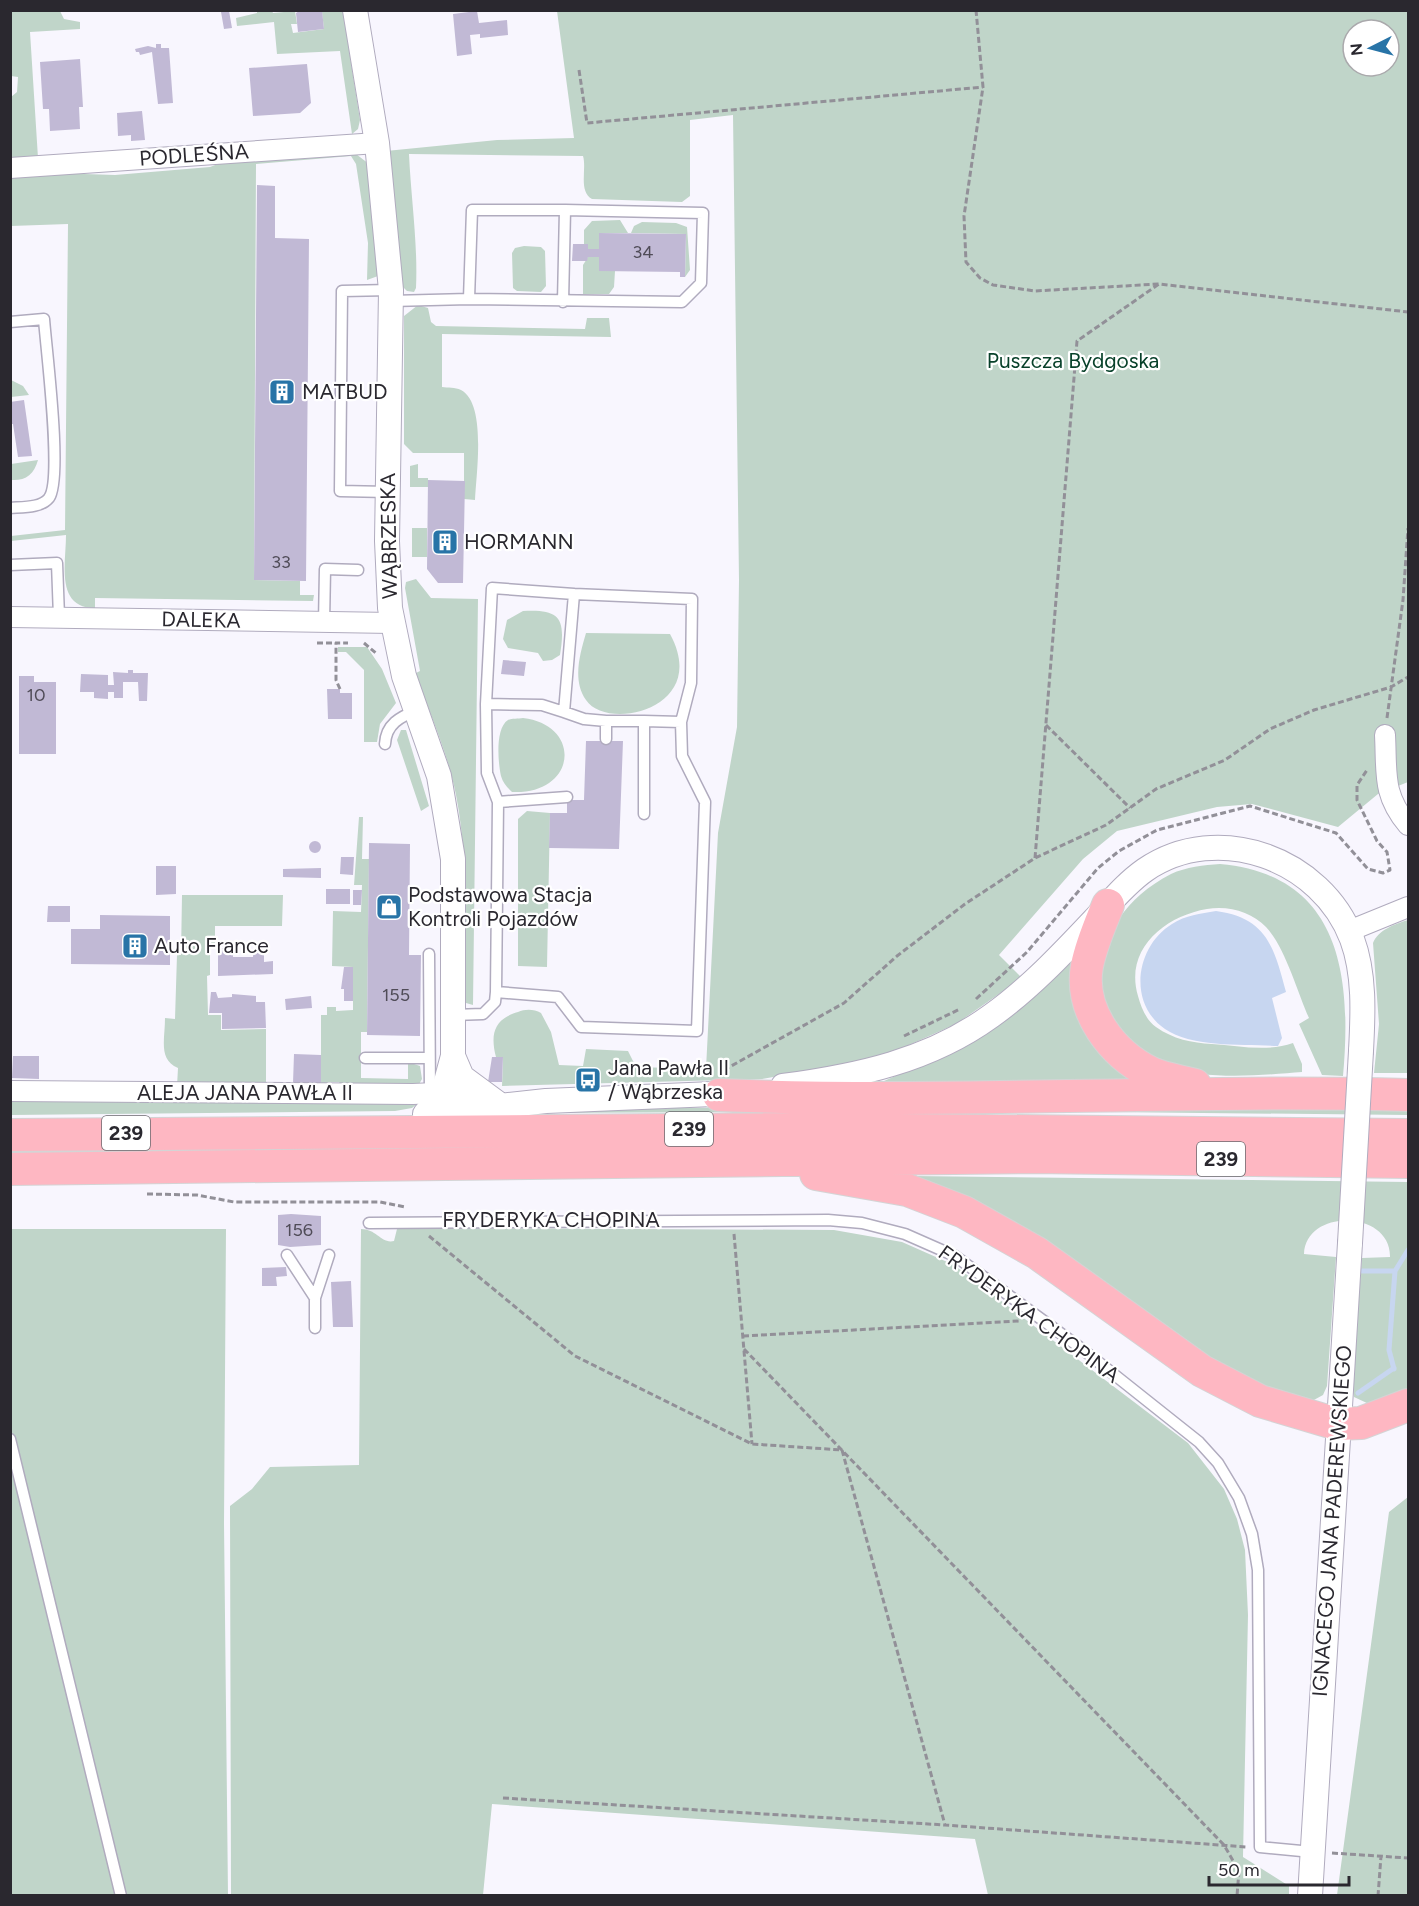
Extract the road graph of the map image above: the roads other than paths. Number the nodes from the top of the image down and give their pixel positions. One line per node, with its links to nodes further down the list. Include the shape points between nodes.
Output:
1 (355, 10): 2 (street, WĄBRZESKA)
2 (377, 143): 3 (street, PODLEŚNA); 5 (street, WĄBRZESKA)
3 (10, 168)
4 (564, 210): 6 (lane, via 472,210); 7 (lane); 7 (lane, via 704,213 701,283 682,303)
5 (391, 295): 6 (lane); 9 (street, WĄBRZESKA); 9 (lane, via 342,291 341,326 340,491)
6 (469, 299): 7 (lane)
7 (563, 302)
8 (10, 322): 10 (lane, via 44,320 54,487 49,498 39,505)
9 (388, 492): 17 (street, WĄBRZESKA, via 387,565)
10 (10, 508)
11 (10, 565): 15 (lane, via 57,563)
12 (358, 570): 16 (lane, via 325,569)
13 (574, 594): 18 (lane, via 492,588); 20 (lane); 23 (lane, via 692,599 691,683)
14 (10, 617): 15 (street, DALEKA)
15 (59, 617): 16 (street, DALEKA)
16 (324, 623): 17 (street, DALEKA)
17 (392, 623): 19 (street, WĄBRZESKA, via 404,676)
18 (486, 704): 20 (lane, via 542,705); 28 (lane, via 487,773)
19 (417, 710): 26 (lane, via 395,721); 36 (street, WĄBRZESKA, via 440,776 452,844)
20 (564, 712): 21 (lane)
21 (606, 721): 22 (lane); 25 (lane)
22 (644, 721): 23 (lane); 29 (lane)
23 (681, 722): 35 (lane, via 682,756 705,802 697,1031 581,1027 558,997)
24 (1385, 735): 30 (street, via 1389,795)
25 (606, 739)
26 (385, 744)
27 (567, 797): 28 (lane)
28 (498, 802): 35 (lane)
29 (644, 814)
30 (1408, 825)
31 (1108, 905): 33 (street, IGNACEGO JANA PADEREWSKIEGO, via 1133,879 1169,857 1194,850 1232,848 1269,857 1309,879); 40 (street, IGNACEGO JANA PADEREWSKIEGO, via 991,1017 949,1041 903,1062 856,1075); 43 (main road, via 1093,946 1086,982 1092,1011 1106,1038 1130,1061 1149,1072)
32 (1408, 907): 33 (street)
33 (1349, 931): 60 (street, IGNACEGO JANA PADEREWSKIEGO, bridge, via 1361,981 1361,1051)
34 (429, 954): 39 (lane)
35 (496, 992): 36 (lane, via 495,1002 483,1014)
36 (453, 1015): 37 (street, WĄBRZESKA)
37 (453, 1056): 42 (street, WĄBRZESKA, via 462,1077); 45 (street, WĄBRZESKA)
38 (365, 1058): 39 (lane)
39 (429, 1058): 45 (lane)
40 (717, 1085): 43 (main road, via 813,1099); 46 (street, IGNACEGO JANA PADEREWSKIEGO)
41 (10, 1091): 45 (street, ALEJA JANA PAWŁA II)
42 (480, 1091): 45 (street, ALEJA JANA PAWŁA II); 46 (street, WĄBRZESKA)
43 (1231, 1093): 44 (main road)
44 (1408, 1095)
45 (433, 1100): 46 (street, IGNACEGO JANA PADEREWSKIEGO); 47 (main road)
46 (500, 1105)
47 (349, 1131): 49 (main road, 239, via 814,1129); 50 (main road, 239)
48 (10, 1135): 50 (main road, ALEJA JANA PAWŁA II / 239)
49 (1408, 1135)
50 (233, 1146): 51 (main road, 239); 53 (main road, 239)
51 (729, 1160): 52 (main road, 239, via 1034,1157); 60 (main road, via 907,1190 964,1212 1036,1253 1232,1389)
52 (1408, 1162)
53 (10, 1169)
54 (369, 1223): 62 (lane, FRYDERYKA CHOPINA, via 733,1219 862,1223 905,1234 954,1256 1199,1442 1226,1474 1246,1513 1258,1570 1260,1847)
55 (287, 1255): 57 (lane)
56 (329, 1255): 57 (lane)
57 (315, 1298): 58 (lane)
58 (315, 1328)
59 (1408, 1405): 60 (main road, via 1361,1423)
60 (1337, 1424): 62 (street, IGNACEGO JANA PADEREWSKIEGO)
61 (10, 1439): 63 (lane)
62 (1322, 1853): 64 (street, IGNACEGO JANA PADEREWSKIEGO)
63 (121, 1896)
64 (1310, 1896)

